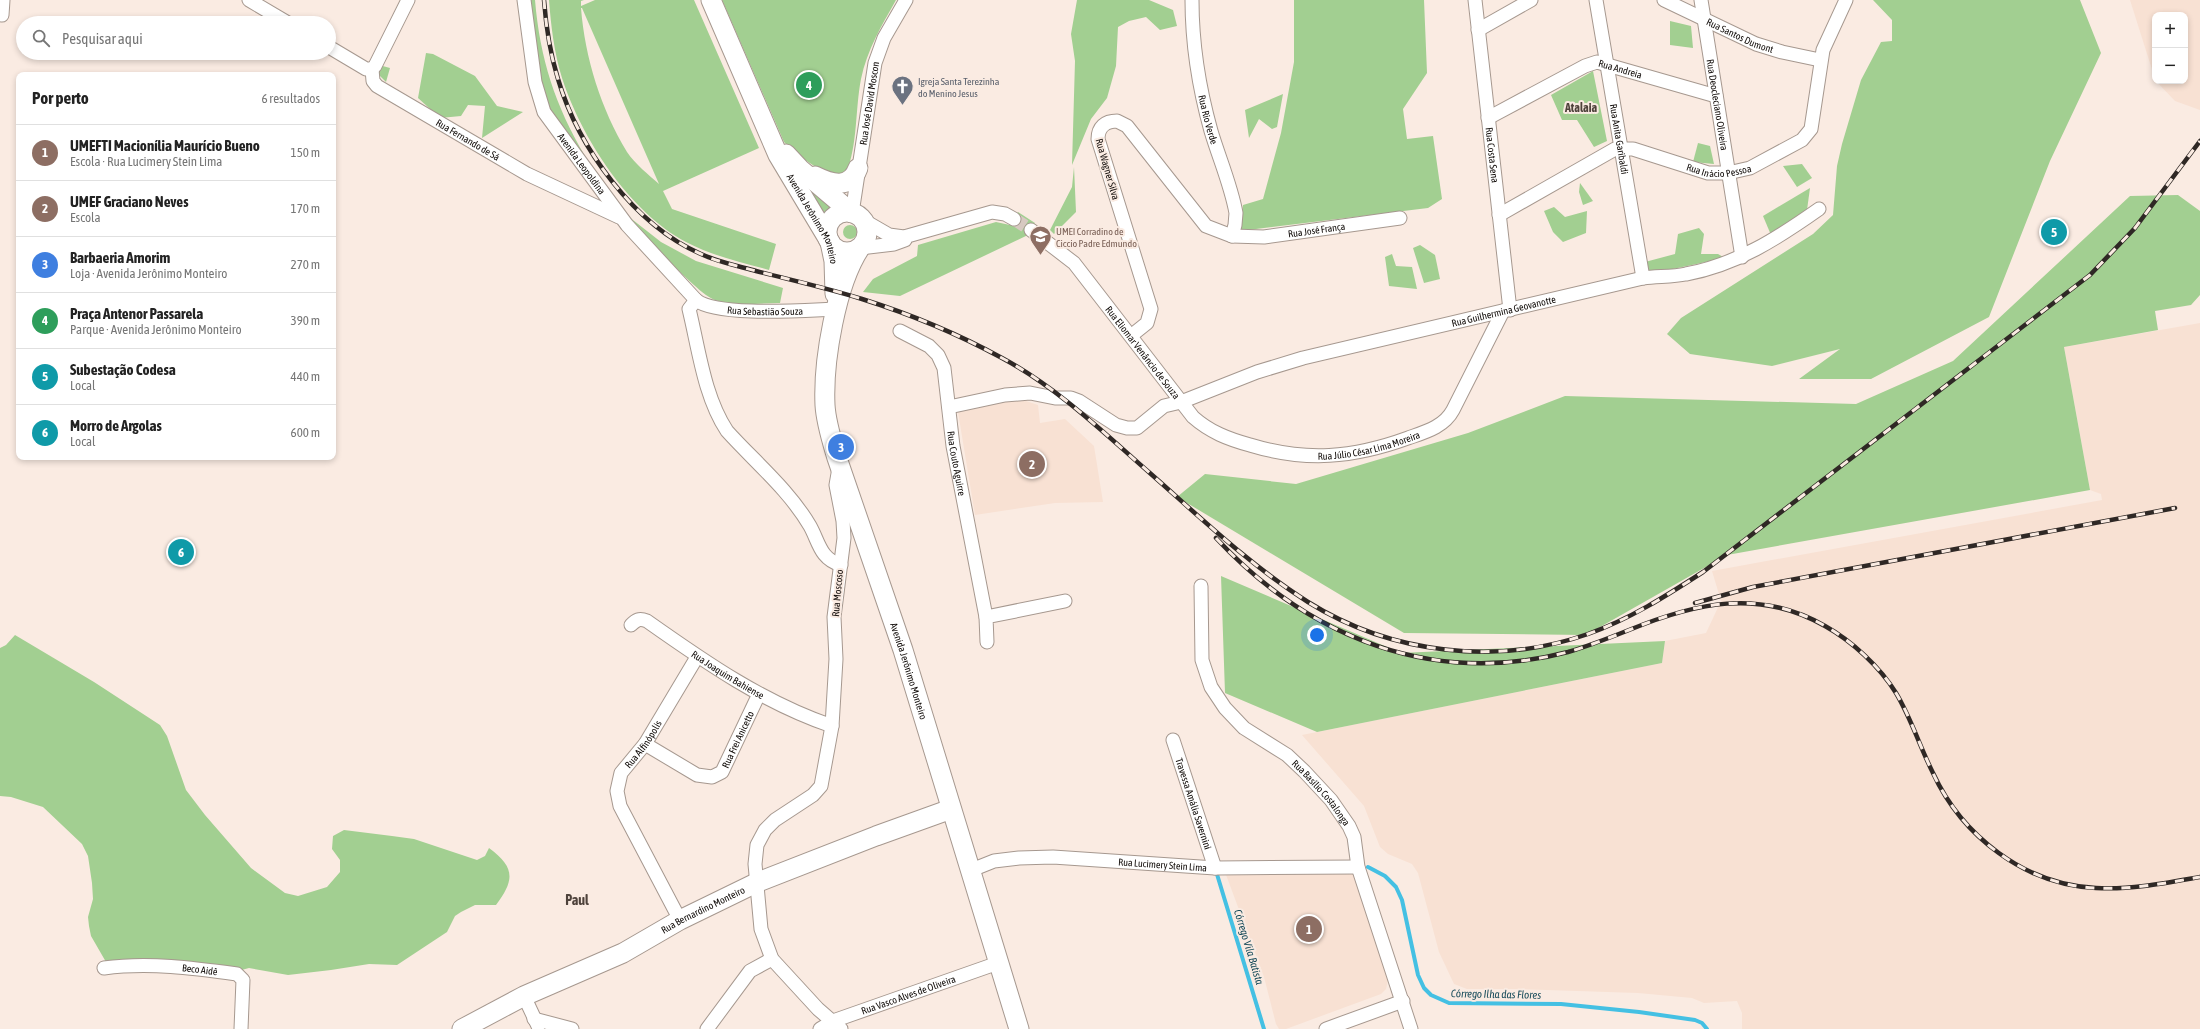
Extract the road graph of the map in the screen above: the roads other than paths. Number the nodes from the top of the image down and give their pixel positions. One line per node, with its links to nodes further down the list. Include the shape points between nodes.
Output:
1 (4, 0): 14 (street)
2 (249, 0): 15 (street)
3 (408, 0): 21 (street)
4 (524, 0): 33 (street, Avenida Leopoldina, via 535,82 542,107)
5 (711, 0): 24 (street, Avenida Jerônimo Monteiro)
6 (906, 0): 26 (street, Rua José David Moscon, via 884,38 874,63)
7 (1192, 0): 37 (street, Rua Rio Verde, via 1194,38 1202,90 1236,213 1236,225)
8 (1475, 0): 17 (street, Rua Costa Sena)
9 (1531, 0): 17 (street)
10 (1596, 0): 20 (street, Rua Anita Garibaldi)
11 (1664, 0): 16 (street, Rua Santos Dumont)
12 (1701, 0): 16 (street, Rua Deocleciano Oliveira)
13 (1846, 0): 19 (street, Rua Inácio Pessoa)
14 (2, 15)
15 (276, 16)
16 (1705, 20): 19 (street, Rua Santos Dumont, via 1769,48); 22 (street, Rua Deocleciano Oliveira)
17 (1478, 30): 23 (street, Rua Costa Sena)
18 (336, 51): 21 (street, via 366,69)
19 (1820, 60): 28 (street, Rua Inácio Pessoa, via 1812,124 1806,137 1750,168)
20 (1607, 64): 22 (street, Rua Andreia); 23 (street, Rua Andreia, via 1597,62 1585,66); 25 (street, Rua Anita Garibaldi)
21 (372, 69): 33 (street, Rua Fernando de Sá, via 373,81 377,86 527,174)
22 (1716, 96): 28 (street, Rua Deocleciano Oliveira)
23 (1488, 118): 30 (street, Rua Costa Sena)
24 (770, 134): 27 (street, Avenida Jerônimo Monteiro); 38 (street, Avenida Jerônimo Monteiro, via 778,155)
25 (1621, 148): 28 (street, Rua Inácio Pessoa, via 1708,173); 30 (street, via 1610,151); 41 (street, Rua Anita Garibaldi)
26 (858, 168): 27 (street, via 849,181 839,184 823,180); 31 (street, Rua José David Moscon)
27 (800, 169): 31 (street, Avenida Jerônimo Monteiro)
28 (1728, 173): 40 (street, Rua Deocleciano Oliveira)
29 (1819, 209): 40 (street, Rua Guilhermina Geovanotte, via 1788,232)
30 (1499, 215): 44 (street, Rua Costa Sena)
31 (858, 216): 36 (street, via 889,235); 38 (street, via 838,214 830,221 827,232); 39 (street, via 867,235)
32 (1400, 218): 37 (street, Rua José França, via 1276,236)
33 (622, 219): 42 (street, Avenida Leopoldina)
34 (1014, 219): 36 (street, via 1005,214 992,212)
35 (1031, 230): 46 (street, Rua Eliomar Venâncio de Souza, via 1074,263)
36 (912, 236): 39 (street, via 894,244)
37 (1232, 236): 46 (street, Rua Wagner Silva, via 1206,226 1127,126 1117,120 1102,126 1098,139 1151,309 1147,323)
38 (830, 242): 39 (street, via 842,251); 43 (street, Avenida Jerônimo Monteiro, via 834,261)
39 (860, 248): 43 (street, Avenida Jerônimo Monteiro, via 849,268)
40 (1742, 257): 41 (street, Rua Guilhermina Geovanotte, via 1688,274)
41 (1643, 278): 44 (street, Rua Guilhermina Geovanotte)
42 (696, 300): 43 (street, Rua Sebastião Souza, via 711,308 733,310); 50 (street, Rua Moscoso, via 690,309 708,390 719,417 727,431 797,507 826,557)
43 (836, 309): 49 (street, Avenida Jerônimo Monteiro, via 825,399 829,429)
44 (1507, 310): 47 (street, Rua Guilhermina Geovanotte, via 1303,358 1257,372); 47 (street, Rua Júlio César Lima Moreira, via 1447,420 1419,434 1380,447 1326,456 1279,454 1217,435 1197,420)
45 (900, 331): 48 (street, Rua Couto Aguirre, via 924,343 938,355 944,368)
46 (1132, 336): 47 (street, Rua Eliomar Venâncio de Souza)
47 (1180, 402): 48 (street, Rua Eliomar Venâncio de Souza, via 1164,406 1142,425 1127,428 1107,420 1071,398 1015,393)
48 (949, 407): 53 (street, Rua Couto Aguirre, via 953,446)
49 (840, 466): 50 (street, via 836,485 844,530); 61 (street, Avenida Jerônimo Monteiro, via 903,650)
50 (841, 565): 58 (street, Rua Moscoso, via 834,617 836,659)
51 (1201, 586): 63 (street, Rua Basílio Costalonga, via 1202,660 1212,687 1225,708 1244,728 1287,755 1331,800 1354,837)
52 (1065, 601): 53 (street)
53 (986, 616): 55 (street, Rua Couto Aguirre)
54 (631, 625): 56 (street, Rua Joaquim Bahiense, via 636,620 647,621)
55 (987, 642)
56 (697, 657): 57 (street, Rua Joaquim Bahiense); 60 (street, Rua Alfinópolis)
57 (758, 694): 58 (street, Rua Joaquim Bahiense, via 799,715); 60 (street, Rua Frei Anicetto, via 722,772 712,777 697,775)
58 (832, 726): 66 (street, Rua Moscoso, via 821,786 813,795 775,820 765,830 757,845 755,864)
59 (1173, 740): 64 (street, Travessa Amália Savernini)
60 (645, 744): 67 (street, Rua Alfinópolis, via 621,773 617,791 620,806)
61 (951, 809): 65 (street, Avenida Jerônimo Monteiro); 66 (street, Rua Bernardino Monteiro)
62 (654, 856): 67 (street)
63 (1358, 867): 64 (street, Rua Lucimery Stein Lima); 72 (street, Rua Basílio Costalonga)
64 (1215, 868): 65 (street, Rua Lucimery Stein Lima, via 1053,857 994,861)
65 (970, 871): 69 (street, Avenida Jerônimo Monteiro)
66 (758, 882): 67 (street, Rua Bernardino Monteiro); 68 (street, Rua Moscoso, via 761,929)
67 (684, 919): 71 (street, Rua Bernardino Monteiro, via 623,953)
68 (772, 959): 74 (street, via 818,1009); 78 (street, via 750,971)
69 (998, 962): 74 (street, Rua Vasco Alves de Oliveira); 80 (street, Avenida Jerônimo Monteiro)
70 (104, 968): 75 (street, Beco Aidê, via 126,965 178,966 237,974 243,980)
71 (524, 996): 73 (street); 76 (street, Rua Bernardino Monteiro)
72 (1404, 1001): 81 (street); 82 (street, Rua Basílio Costalonga)
73 (537, 1024): 77 (street)
74 (837, 1025): 79 (street, Rua Vasco Alves de Oliveira)
75 (240, 1029)
76 (462, 1029)
77 (572, 1029)
78 (707, 1029)
79 (820, 1029)
80 (1019, 1029)
81 (1326, 1029)
82 (1411, 1029)

